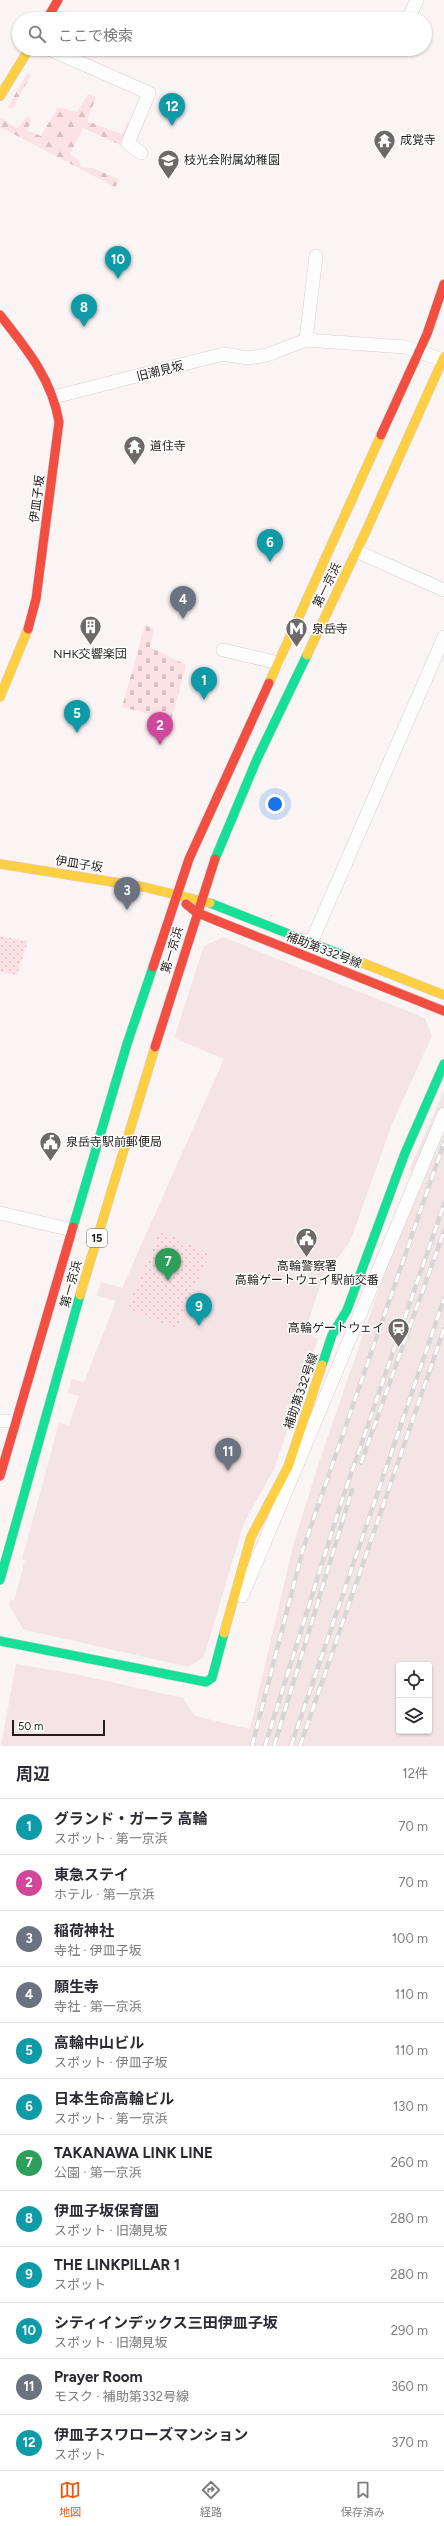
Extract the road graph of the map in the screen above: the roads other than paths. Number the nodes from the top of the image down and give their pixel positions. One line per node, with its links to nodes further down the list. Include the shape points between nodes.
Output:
1 (58, 0): 3 (main road)
2 (417, 0): 4 (street)
3 (51, 12)
4 (411, 12)
5 (25, 56): 7 (main road)
6 (65, 56): 8 (street, via 149,93 128,143)
7 (0, 96)
8 (141, 152)
9 (316, 256): 14 (street)
10 (444, 284): 11 (main road, 第一京浜 / 15)
11 (440, 298): 12 (main road, via 439,307); 15 (main road, 第一京浜 / 15)
12 (444, 313)
13 (0, 315): 17 (main road, 伊皿子坂, via 36,364)
14 (306, 340): 15 (street, via 390,344); 17 (street, 旧潮見坂, via 267,355 248,358 223,354)
15 (420, 351): 16 (street); 18 (main road, 第一京浜 / 15)
16 (444, 359): 19 (main road, 第一京浜 / 15)
17 (54, 397): 25 (main road, 伊皿子坂, via 59,422 36,599 25,640)
18 (396, 401): 19 (main road, via 410,399 418,404); 24 (main road, 第一京浜 / 15)
19 (421, 412): 20 (main road, 第一京浜 / 15)
20 (356, 551): 21 (street); 28 (main road, 第一京浜 / 15, via 257,759)
21 (444, 590)
22 (444, 637): 28 (street, via 311,942)
23 (223, 650): 24 (street)
24 (279, 663): 27 (main road, 第一京浜 / 15, via 189,859)
25 (0, 697)
26 (0, 864): 27 (main road, 伊皿子坂, via 144,887)
27 (176, 896): 28 (main road, 補助第332号線); 29 (main road, 補助第332号線); 36 (main road, 第一京浜 / 15, via 127,1044)
28 (200, 899): 29 (main road, 第一京浜 / 15); 30 (main road, 補助第332号線); 31 (street)
29 (196, 912): 32 (main road, 補助第332号線); 40 (main road, 第一京浜 / 15, via 97,1236)
30 (444, 995)
31 (444, 999)
32 (444, 1011)
33 (444, 1064): 43 (main road, 補助第332号線, via 405,1153 347,1310 332,1335 288,1468 251,1537 215,1670 212,1678)
34 (444, 1114): 43 (street)
35 (0, 1213): 36 (street)
36 (72, 1230): 38 (main road, 第一京浜 / 15)
37 (0, 1421): 38 (street)
38 (15, 1421): 39 (main road, 第一京浜 / 15)
39 (0, 1476)
40 (3, 1561): 41 (main road, 第一京浜 / 15)
41 (0, 1580)
42 (0, 1640): 43 (street)
43 (206, 1682)

